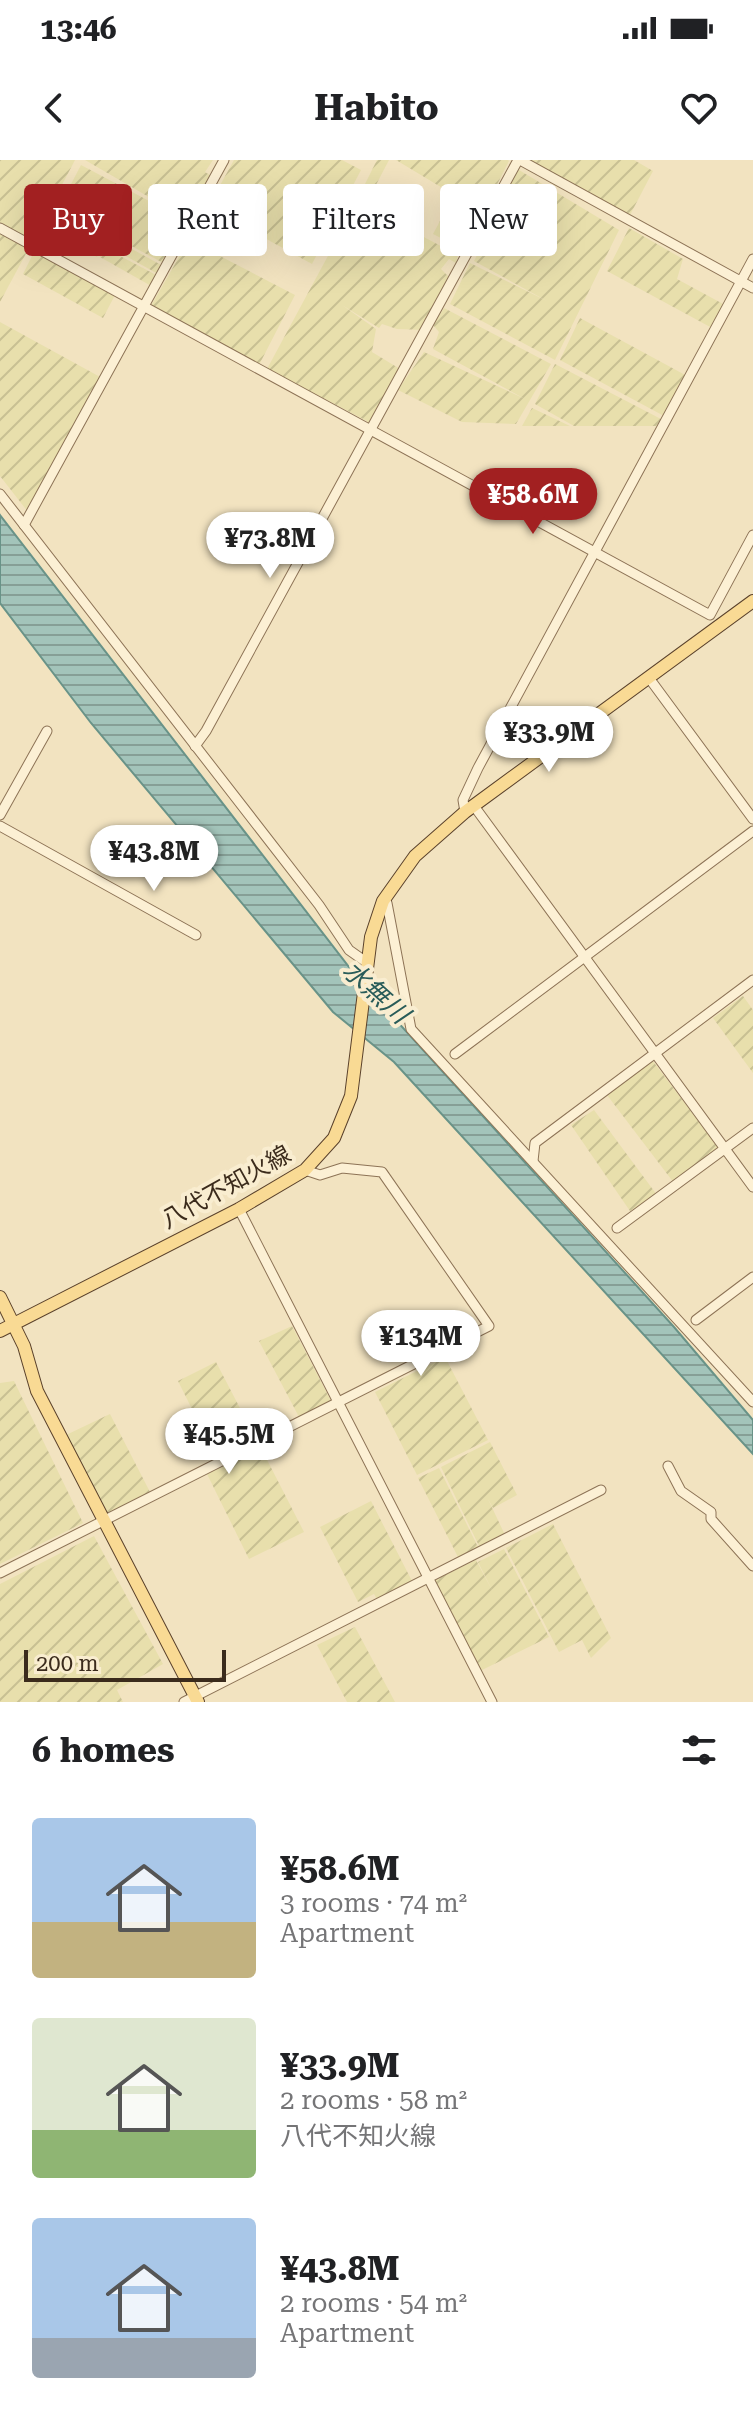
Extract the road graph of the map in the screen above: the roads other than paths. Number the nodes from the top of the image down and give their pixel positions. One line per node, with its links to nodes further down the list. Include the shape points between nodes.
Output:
1 (224, 160): 7 (street)
2 (519, 160): 5 (street); 8 (street)
3 (0, 228): 7 (street)
4 (753, 259): 5 (street)
5 (741, 282): 6 (street); 12 (street)
6 (753, 288)
7 (145, 307): 8 (street); 10 (street)
8 (370, 430): 12 (street); 16 (street)
9 (0, 494): 10 (street)
10 (24, 525): 16 (street)
11 (753, 535): 12 (street, via 710,615)
12 (596, 552): 17 (street, via 478,768 463,800)
13 (753, 601): 14 (main road, 八代不知火線)
14 (649, 678): 17 (main road, 八代不知火線); 19 (street)
15 (47, 731): 18 (street)
16 (195, 746): 25 (street, via 349,950)
17 (470, 809): 22 (main road, 八代不知火線, via 421,849); 24 (street)
18 (0, 815)
19 (753, 819)
20 (0, 826): 23 (street)
21 (753, 831): 24 (street)
22 (383, 901): 25 (main road, 八代不知火線); 31 (street, via 411,1029)
23 (196, 935)
24 (584, 957): 27 (street); 28 (street)
25 (366, 965): 32 (main road, 八代不知火線, via 351,1096 334,1138)
26 (753, 980): 27 (street)
27 (654, 1053): 30 (street); 31 (street, via 534,1144)
28 (455, 1054)
29 (753, 1128): 30 (street)
30 (725, 1148): 33 (street); 35 (street)
31 (533, 1161): 41 (street)
32 (305, 1170): 34 (main road, 八代不知火線); 40 (street, via 320,1175 342,1168 382,1172 489,1326)
33 (753, 1187)
34 (239, 1209): 39 (main road, 八代不知火線); 40 (street)
35 (617, 1228)
36 (753, 1277): 38 (street)
37 (0, 1297): 39 (main road)
38 (696, 1320)
39 (6, 1328): 44 (main road, via 24,1346 37,1391)
40 (338, 1402): 44 (street); 47 (street)
41 (753, 1402)
42 (668, 1466): 45 (street, via 681,1491 711,1512 711,1519)
43 (601, 1490): 47 (street)
44 (105, 1520): 46 (street); 48 (main road)
45 (753, 1566)
46 (0, 1573)
47 (428, 1578): 48 (street); 49 (street)
48 (192, 1700)
49 (492, 1702)

